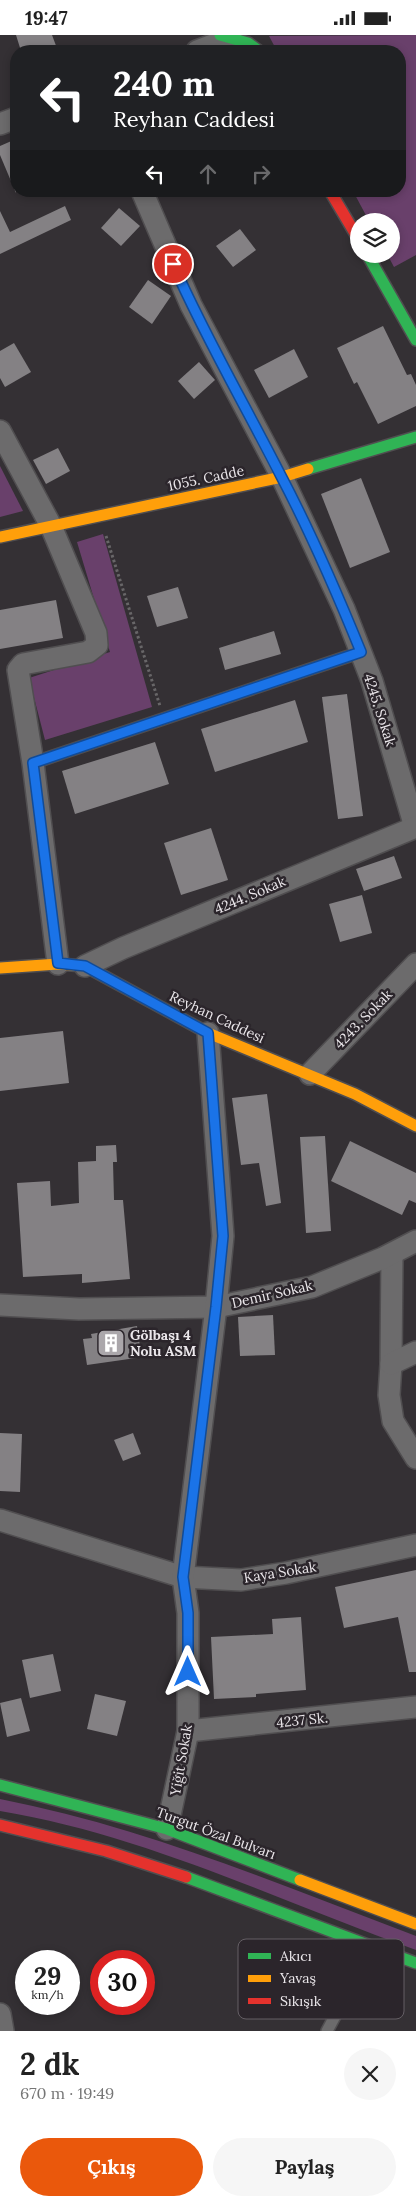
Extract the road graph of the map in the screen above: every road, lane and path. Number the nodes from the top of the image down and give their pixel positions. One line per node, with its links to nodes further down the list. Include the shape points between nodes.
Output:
1 (226, 37): 2 (street); 3 (street)
2 (209, 45)
3 (251, 45)
4 (145, 197): 11 (street, 4245. Sokak, via 191,305)
5 (334, 197): 6 (street)
6 (350, 225)
7 (373, 263): 8 (street)
8 (416, 340)
9 (0, 431): 13 (street)
10 (416, 437): 11 (street, 1055. Cadde)
11 (282, 477): 12 (street, 1055. Cadde); 15 (street, 4245. Sokak)
12 (100, 516): 13 (street, 1055. Cadde); 16 (path)
13 (51, 526): 14 (street, 1055. Cadde); 17 (street, via 96,633 97,645 88,652 23,665 18,670)
14 (0, 537)
15 (361, 652): 16 (lane); 18 (street, 4245. Sokak)
16 (164, 719): 17 (lane)
17 (33, 763): 19 (street)
18 (415, 827): 21 (street, 4244. Sokak)
19 (58, 963): 21 (street, Reyhan Caddesi); 22 (street, Reyhan Caddesi)
20 (416, 964): 24 (street, 4243. Sokak)
21 (85, 966): 23 (street, Reyhan Caddesi)
22 (0, 968)
23 (208, 1033): 24 (street, Reyhan Caddesi); 29 (street, Yiğit Sokak, via 223,1236)
24 (310, 1074): 25 (street, Reyhan Caddesi)
25 (416, 1126)
26 (416, 1241): 27 (street, Demir Sokak)
27 (392, 1253): 29 (street, Demir Sokak, via 312,1287); 31 (street)
28 (0, 1305): 29 (street, Demir Sokak, via 79,1309)
29 (216, 1307): 35 (street, Yiğit Sokak)
30 (416, 1352): 31 (street)
31 (391, 1364): 32 (street, via 389,1395 393,1421)
32 (416, 1458)
33 (0, 1520): 35 (street, Kaya Sokak)
34 (416, 1545): 35 (street, Kaya Sokak, via 241,1580)
35 (183, 1577): 37 (street, Yiğit Sokak, via 188,1613)
36 (416, 1707): 37 (street, 4237 Sk.)
37 (188, 1731): 40 (street, Yiğit Sokak)
38 (0, 1785): 40 (street, Turgut Özal Bulvarı)
39 (0, 1825): 42 (street, via 126,1856)
40 (167, 1829): 41 (street, Turgut Özal Bulvarı)
41 (416, 1924)
42 (350, 1939)
43 (404, 1959): 44 (street)
44 (416, 1963)
45 (0, 2014): 47 (street)
46 (333, 2019): 48 (lane)
47 (2, 2031)
48 (327, 2031)

